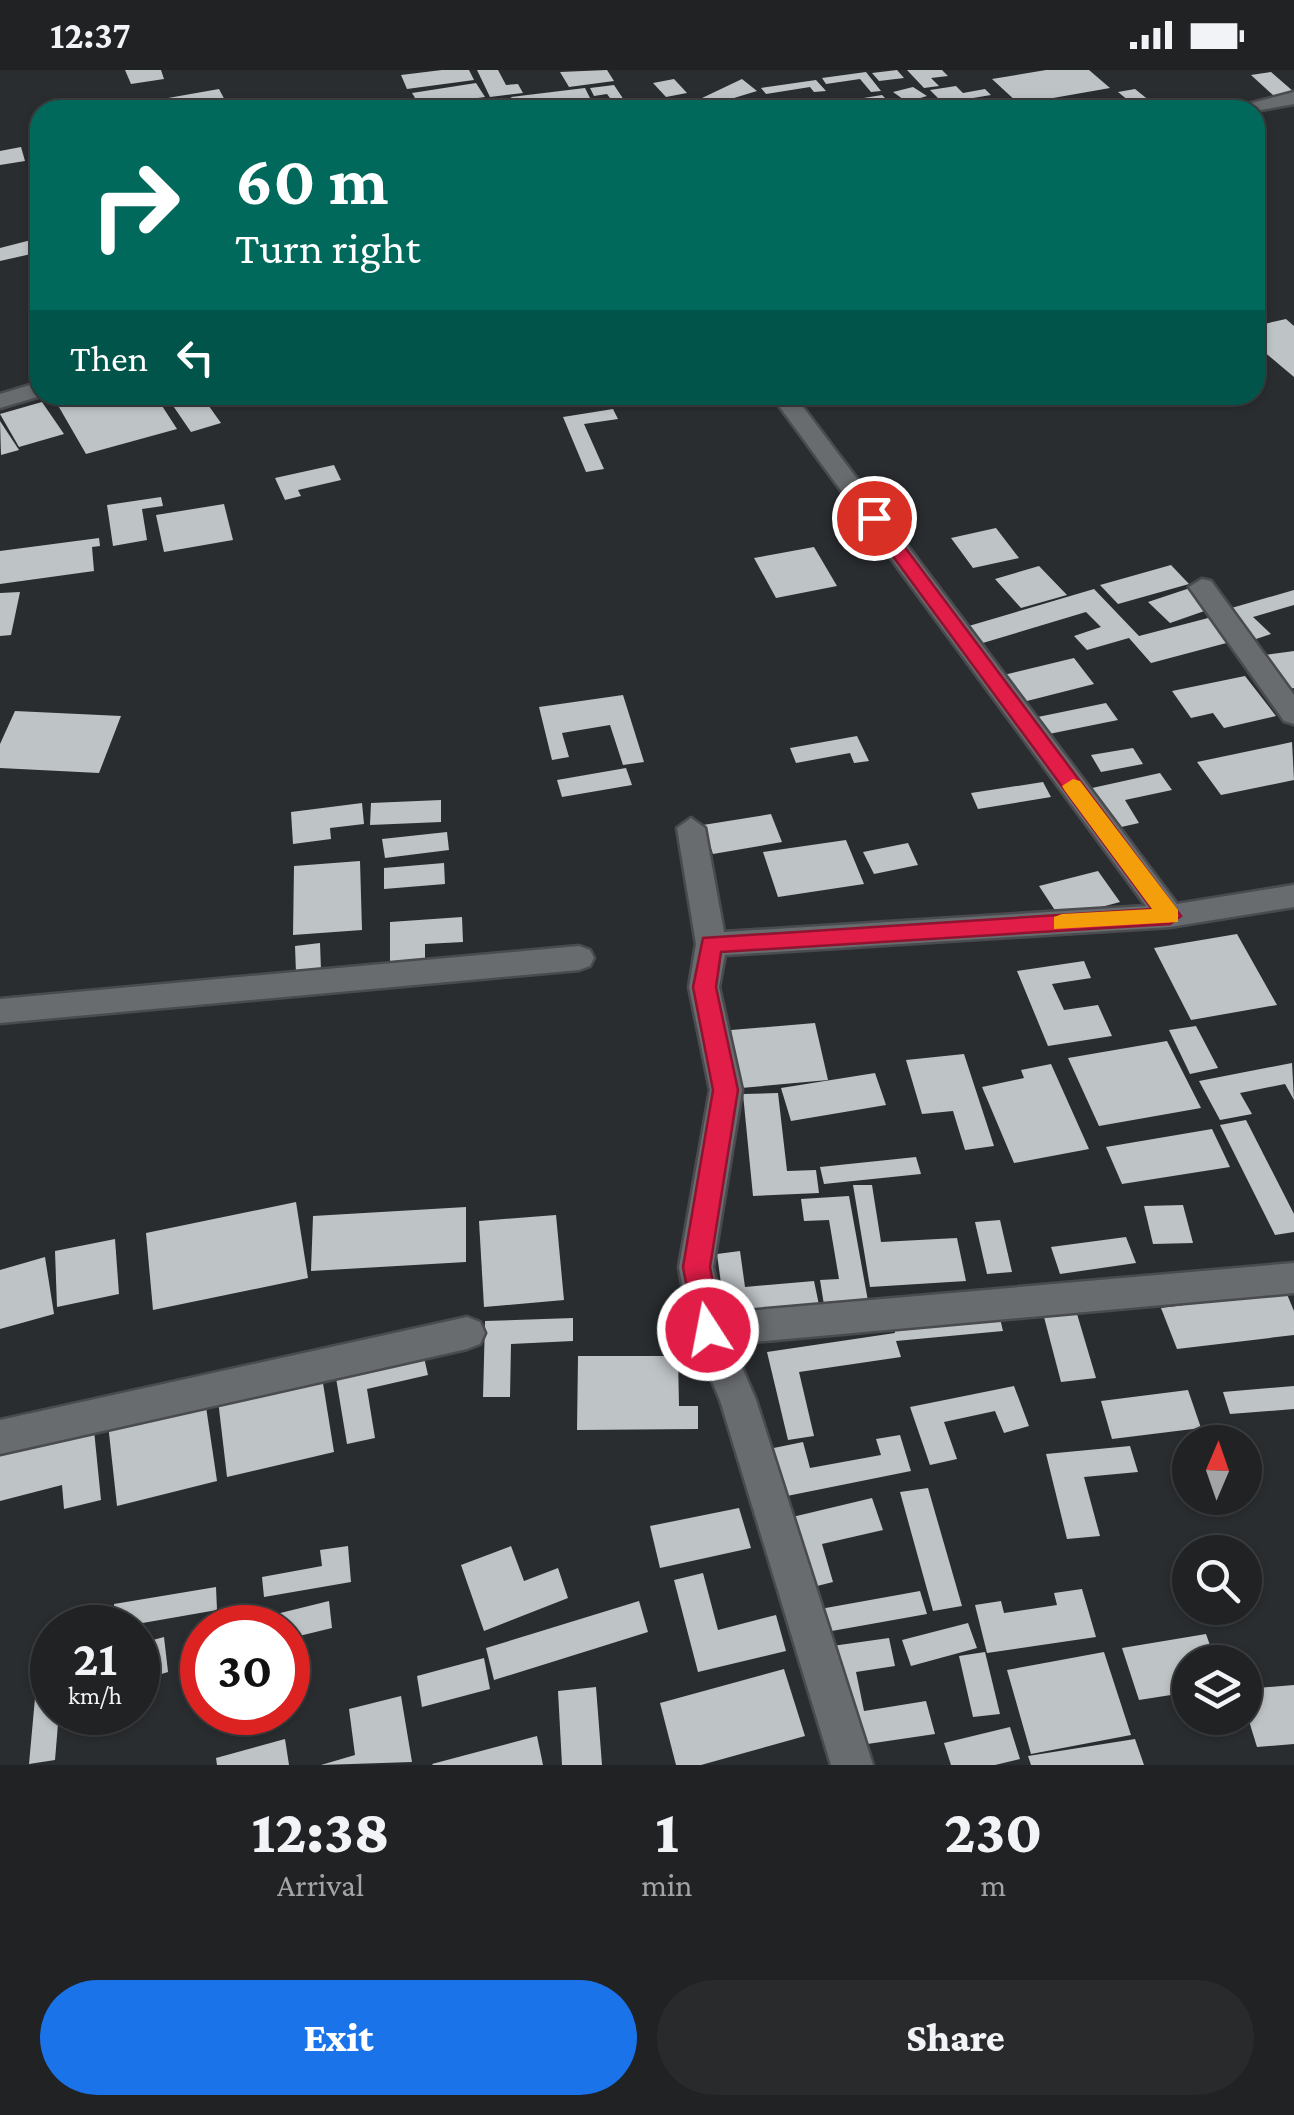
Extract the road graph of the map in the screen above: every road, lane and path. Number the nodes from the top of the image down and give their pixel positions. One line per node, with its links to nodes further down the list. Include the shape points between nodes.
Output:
1 (1294, 98): 2 (street)
2 (1265, 104)
3 (30, 393): 4 (street)
4 (0, 402)
5 (789, 405): 10 (street)
6 (1202, 587): 7 (street)
7 (1294, 715)
8 (691, 828): 11 (street)
9 (1294, 896): 10 (street)
10 (1170, 916): 11 (street)
11 (711, 944): 15 (street, via 704,987 726,1090 696,1267)
12 (579, 958): 13 (street)
13 (0, 1011)
14 (1294, 1278): 15 (street)
15 (708, 1330): 18 (street, via 738,1400)
16 (467, 1333): 17 (street)
17 (0, 1437)
18 (852, 1765)

